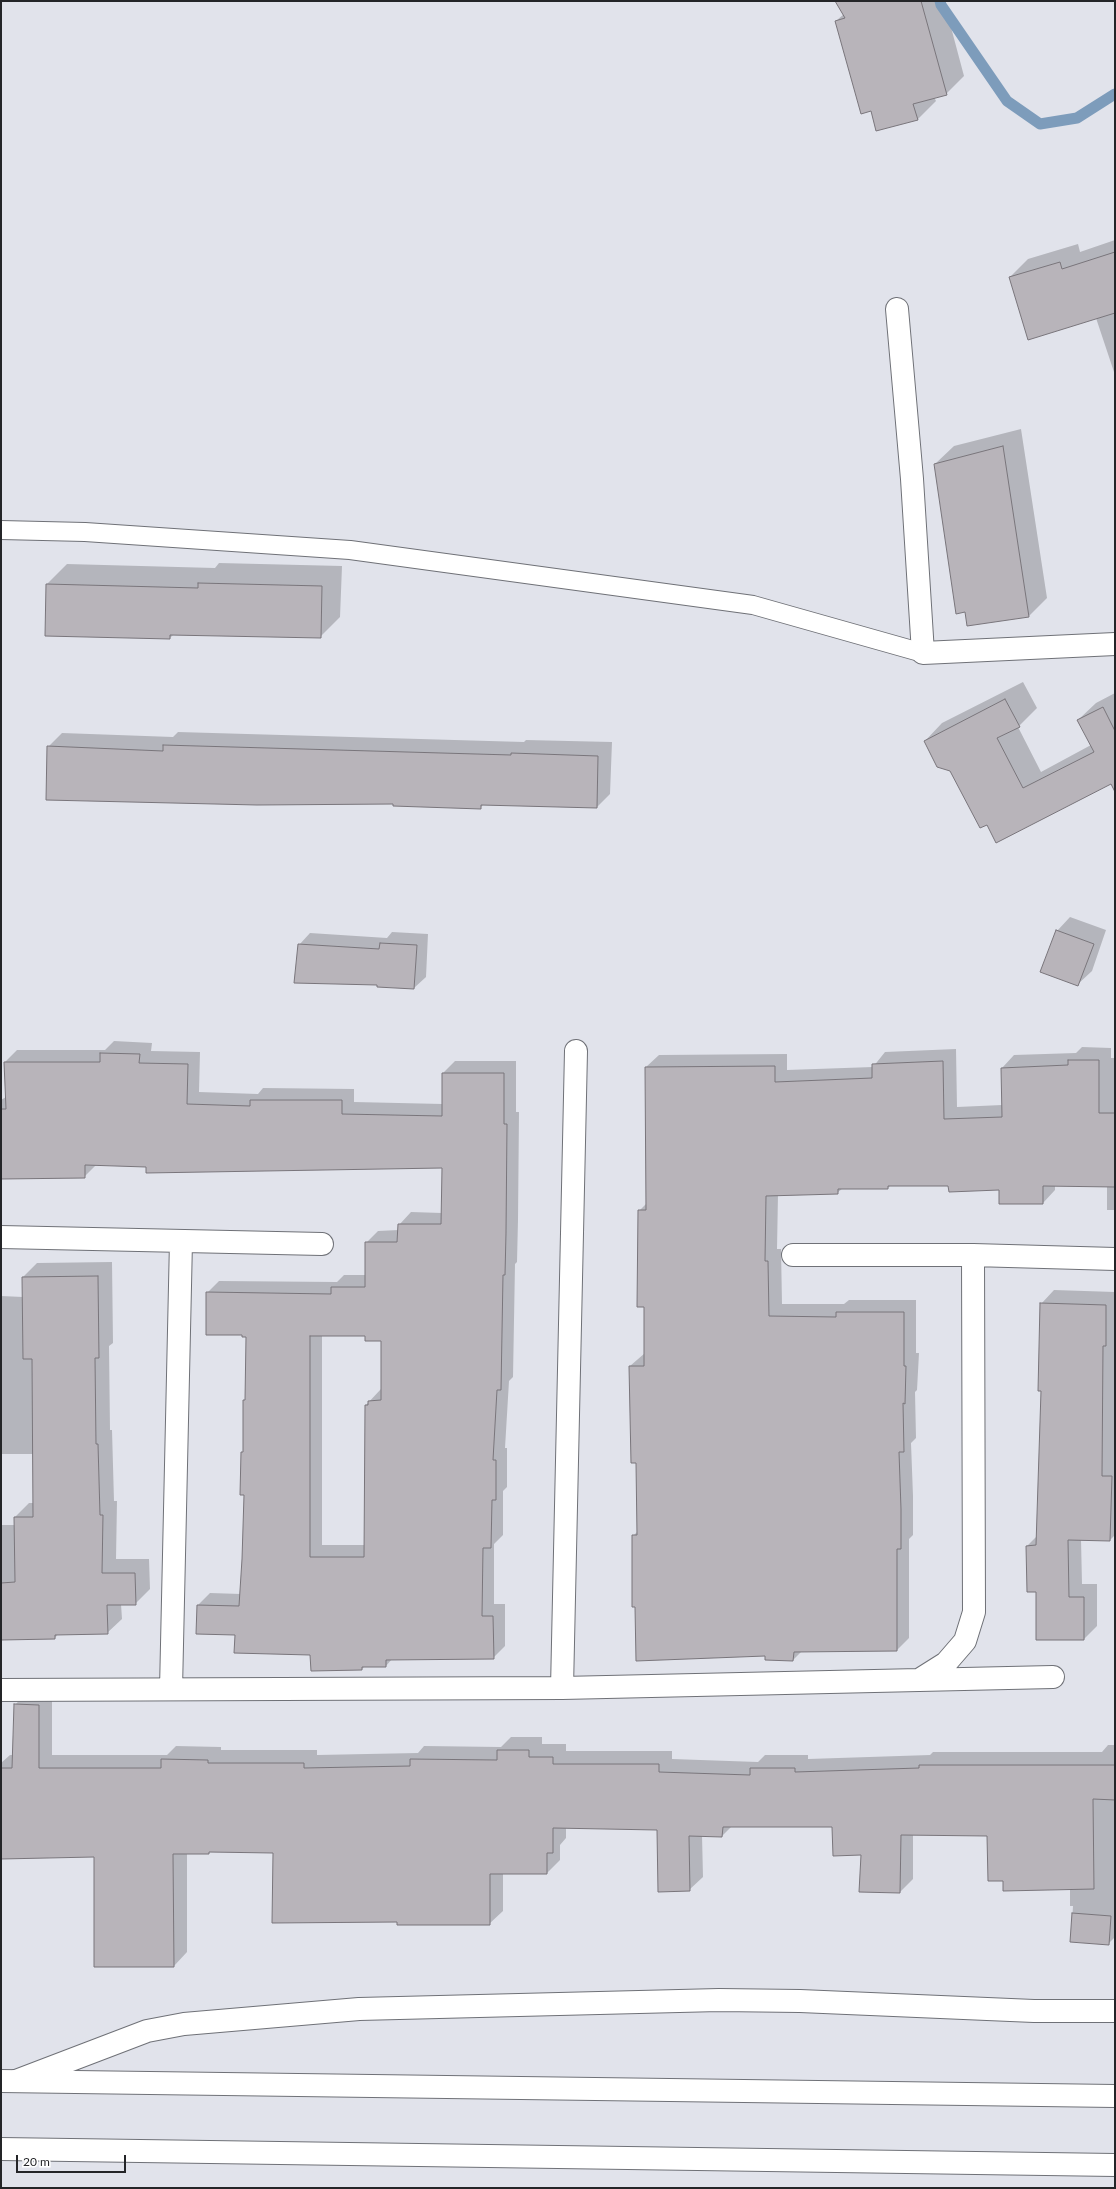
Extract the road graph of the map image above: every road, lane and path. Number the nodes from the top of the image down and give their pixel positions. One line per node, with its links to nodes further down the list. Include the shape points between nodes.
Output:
1 (897, 309): 4 (street, via 912,479)
2 (1, 530): 4 (lane, via 85,532 358,551 753,605)
3 (1115, 644): 4 (street)
4 (923, 653)
5 (576, 1050): 14 (street)
6 (1, 1237): 7 (street)
7 (181, 1241): 8 (street); 15 (street)
8 (322, 1244)
9 (793, 1255): 10 (street)
10 (973, 1255): 11 (street); 13 (street, via 974,1612 965,1641 946,1662)
11 (1115, 1260)
12 (1053, 1677): 13 (street)
13 (919, 1680): 14 (street)
14 (562, 1688): 15 (street)
15 (171, 1689): 16 (street)
16 (1, 1690)
17 (1115, 2011): 18 (street, via 1034,2011 719,2000 359,2009 184,2024 147,2031)
18 (8, 2081): 19 (street)
19 (1115, 2096)
20 (1, 2149): 21 (street)
21 (1115, 2165)

